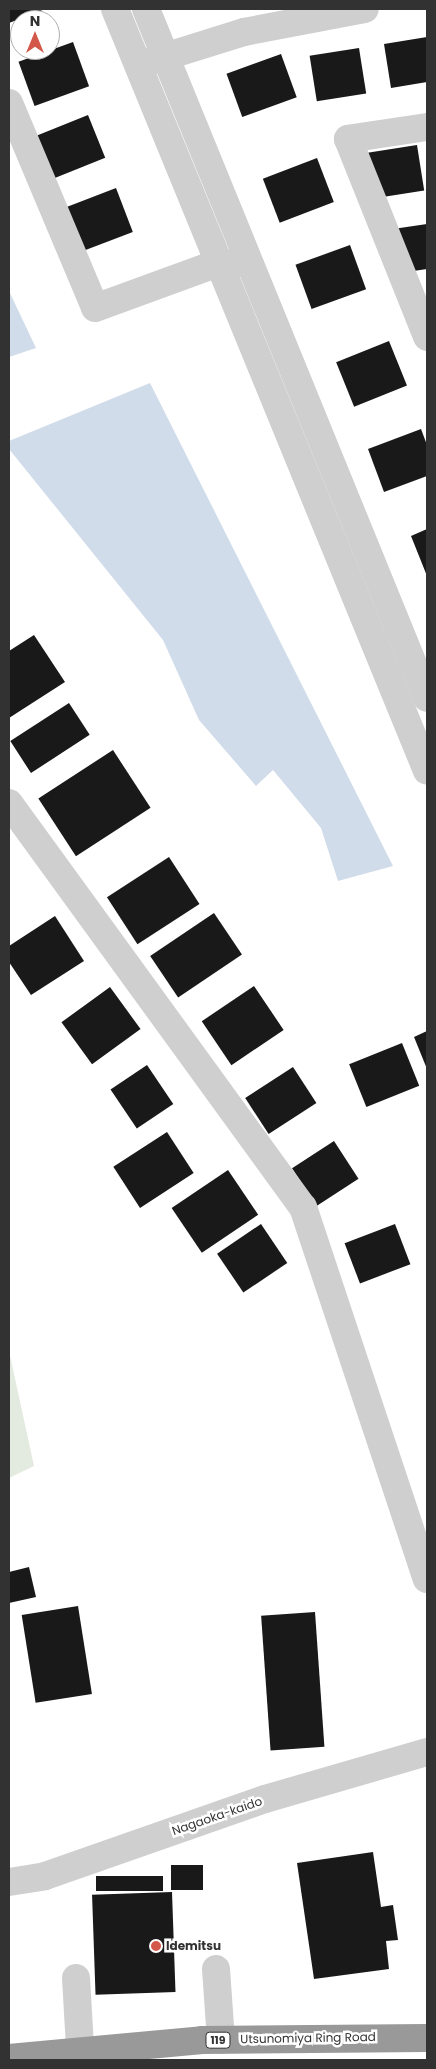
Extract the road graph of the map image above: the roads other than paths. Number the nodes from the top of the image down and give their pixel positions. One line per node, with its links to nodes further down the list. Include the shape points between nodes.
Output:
1 (115, 9): 5 (street)
2 (146, 9): 4 (street)
3 (365, 9): 4 (street, via 244,32)
4 (166, 56): 5 (street); 9 (street)
5 (139, 65): 8 (street)
6 (9, 103): 8 (street, via 95,308)
7 (427, 127): 10 (street, via 348,139)
8 (218, 263): 9 (street); 13 (street)
9 (250, 265): 12 (street)
10 (422, 309): 11 (street)
11 (427, 337)
12 (427, 698)
13 (427, 771)
14 (9, 803): 15 (street, via 303,1207)
15 (427, 1579)
16 (427, 1752): 17 (street, Nagaoka-kaido, via 265,1799 45,1876)
17 (9, 1882)
18 (216, 1969): 21 (street)
19 (76, 1978): 22 (street)
20 (427, 2038): 21 (highway, Utsunomiya Ring Road / 119)
21 (221, 2040): 22 (highway, Utsunomiya Ring Road / 119)
22 (80, 2048): 23 (highway, Utsunomiya Ring Road / 119)
23 (9, 2058)

